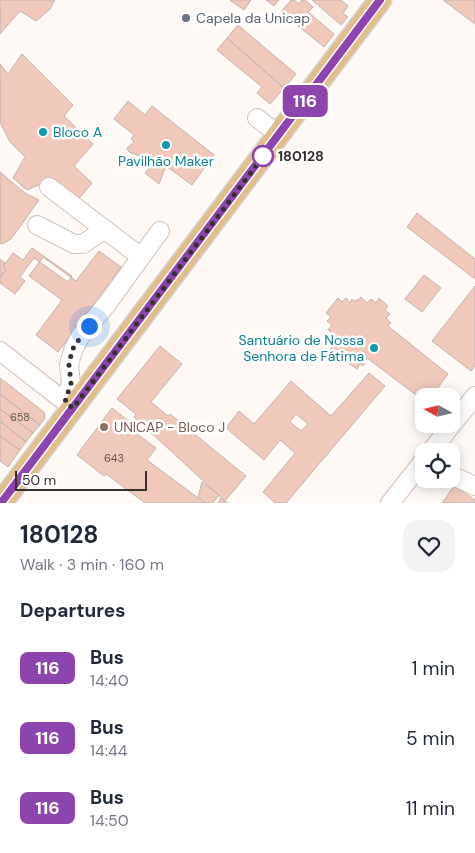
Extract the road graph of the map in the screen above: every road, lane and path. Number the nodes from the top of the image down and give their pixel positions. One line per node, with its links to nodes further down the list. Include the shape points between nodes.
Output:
1 (376, 2): 3 (main road)
2 (257, 118): 3 (street)
3 (279, 135): 11 (main road)
4 (49, 187): 6 (street)
5 (37, 225): 6 (street, via 74,244 83,244)
6 (105, 229): 8 (street)
7 (160, 230): 8 (street)
8 (141, 257): 11 (street, via 72,350)
9 (0, 351): 11 (street)
10 (475, 396): 12 (street)
11 (69, 405): 16 (main road)
12 (438, 443)
13 (415, 472): 17 (street)
14 (460, 479): 15 (street)
15 (475, 486)
16 (1, 503)
17 (390, 503)

